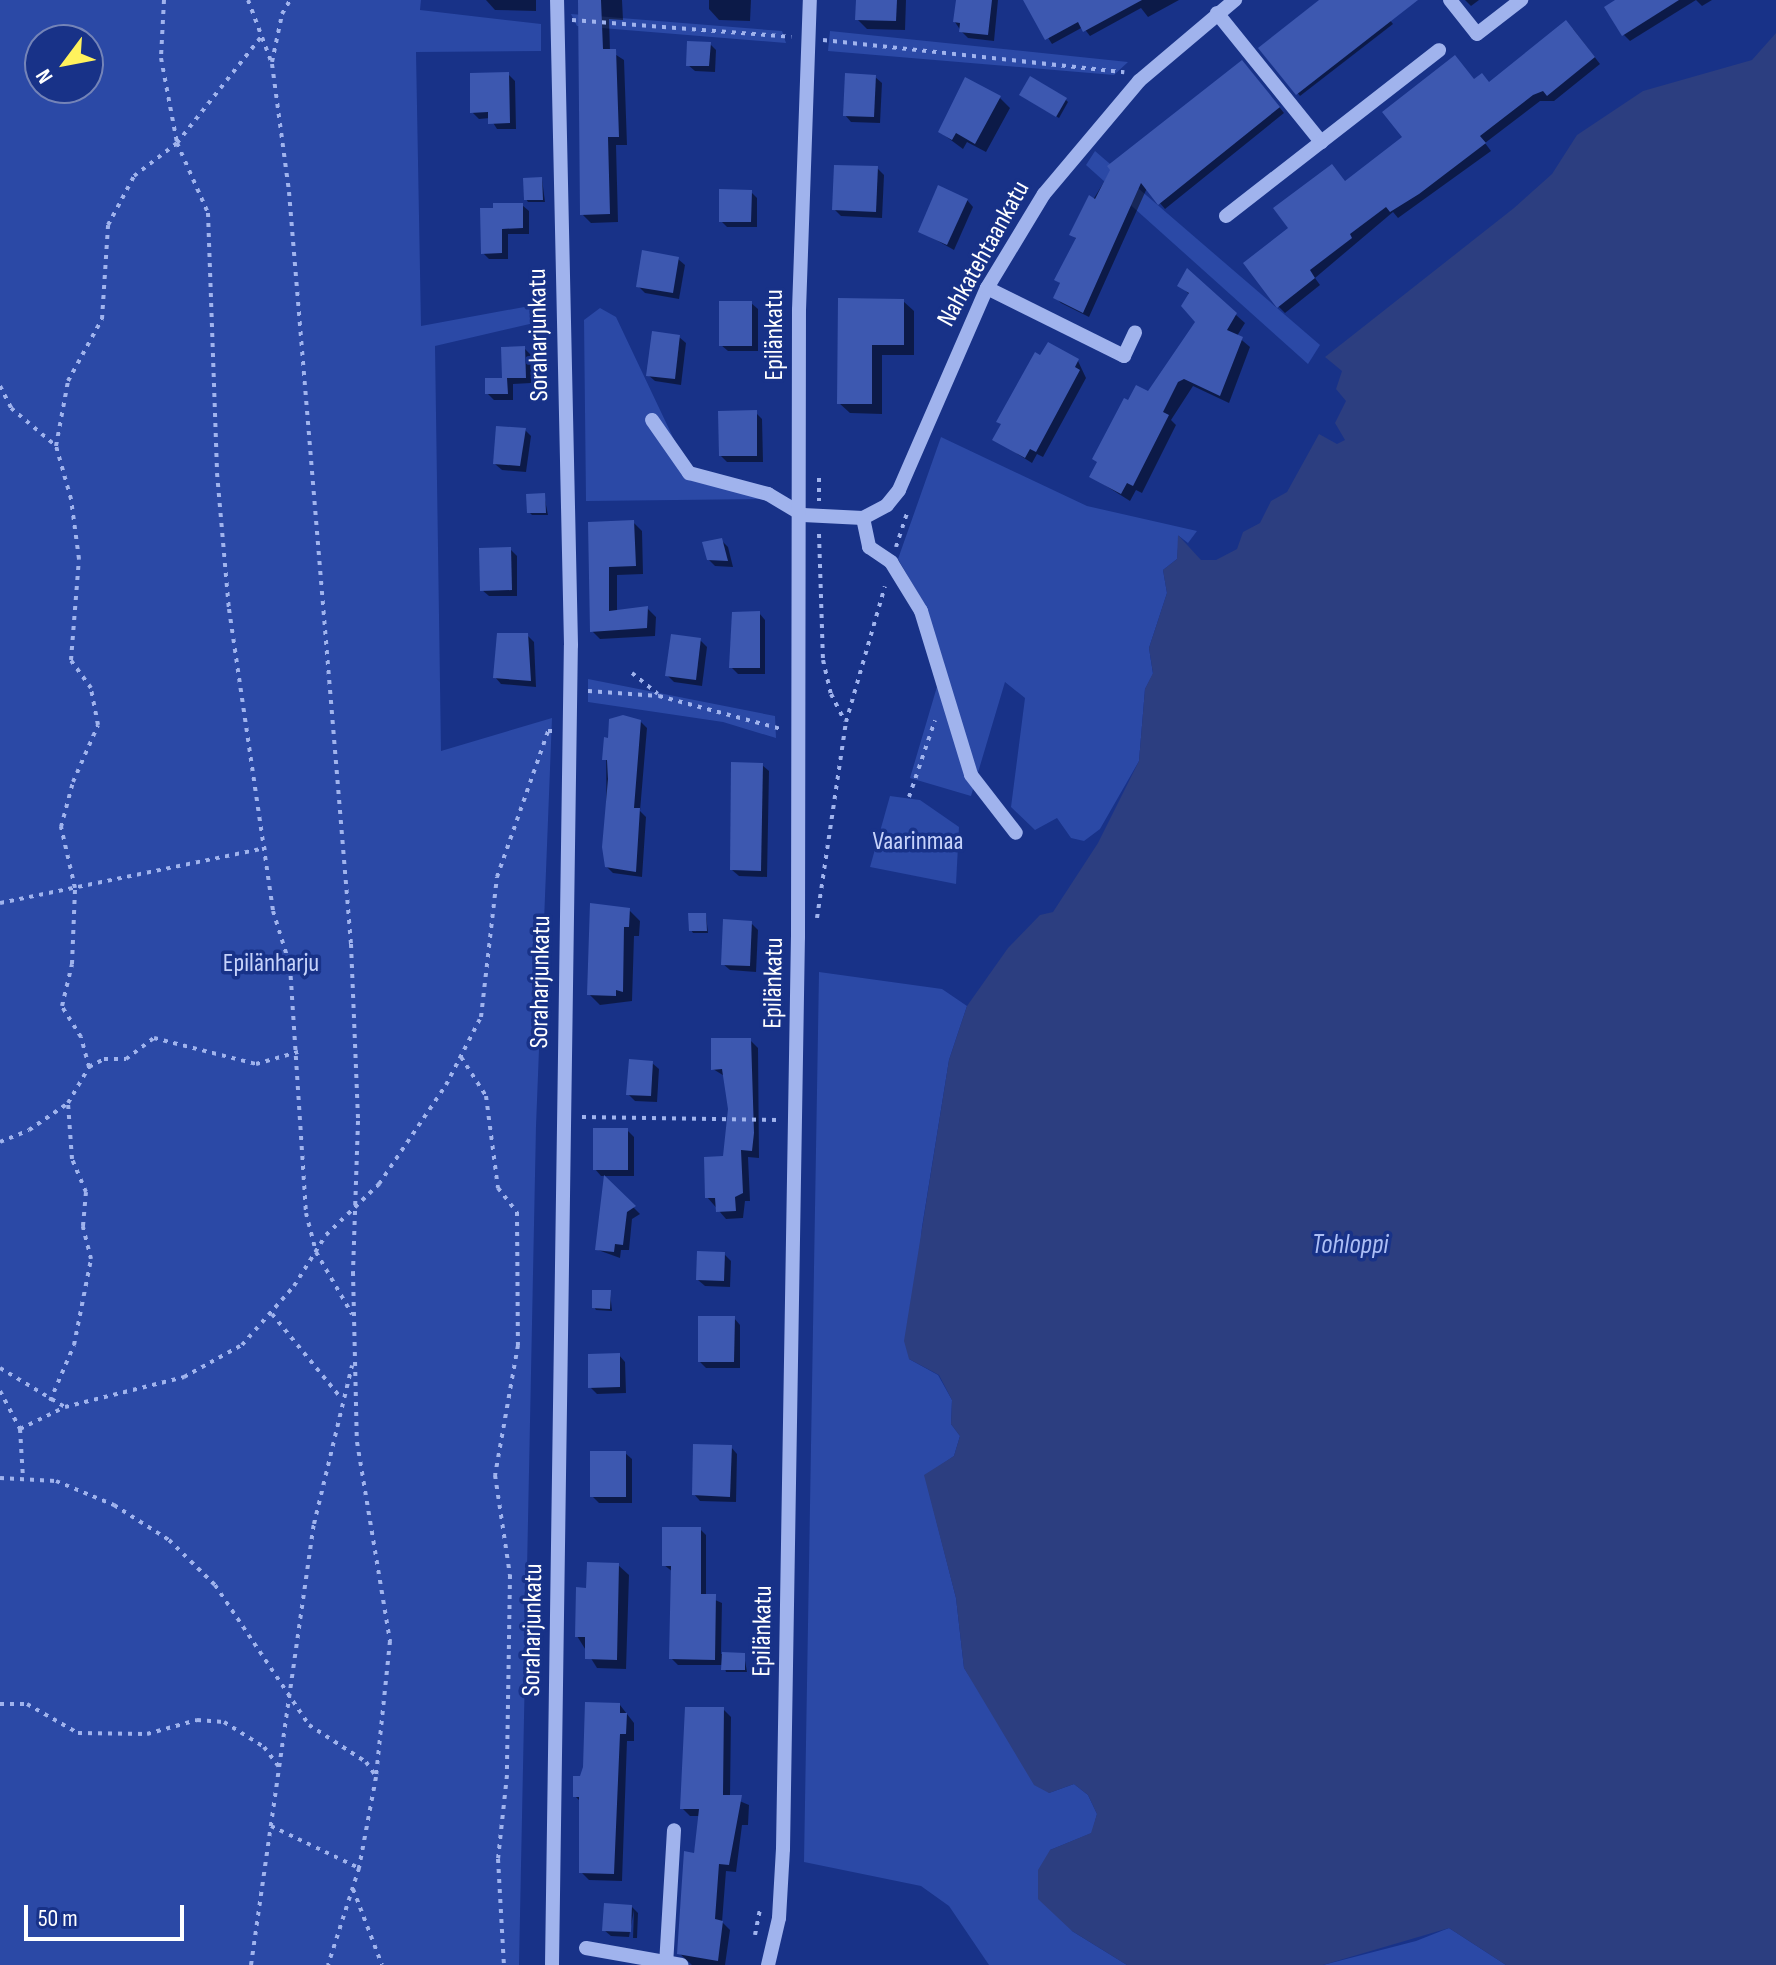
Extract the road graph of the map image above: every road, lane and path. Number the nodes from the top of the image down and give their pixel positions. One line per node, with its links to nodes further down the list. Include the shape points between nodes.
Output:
1 (164, 0): 23 (path, via 161,58)
2 (248, 0): 13 (path)
3 (290, 0): 20 (path)
4 (557, 0): 38 (street, Soraharjunkatu)
5 (810, 0): 15 (street, Epilänkatu)
6 (1235, 0): 9 (street, Nahkatehtaankatu)
7 (1450, 0): 8 (street, via 1477,34)
8 (1521, 0)
9 (1217, 13): 21 (street, Nahkatehtaankatu); 22 (street)
10 (569, 20): 14 (path)
11 (790, 24): 14 (path)
12 (826, 27): 16 (path)
13 (262, 36): 20 (path); 23 (path)
14 (789, 37): 18 (path)
15 (808, 38): 16 (path); 32 (street, Epilänkatu, via 799,310)
16 (825, 40): 19 (path); 21 (path, via 1117,68)
17 (1439, 50): 22 (street)
18 (789, 51)
19 (824, 54)
20 (272, 64): 60 (path, via 289,192 351,944)
21 (1139, 81): 25 (street, Nahkatehtaankatu, via 1044,194)
22 (1321, 142): 24 (street)
23 (177, 143): 29 (path, via 134,176 108,225 102,319 68,381); 47 (path, via 208,213 217,473 229,609)
24 (1226, 216)
25 (987, 288): 26 (street, via 1124,356); 34 (street, Nahkatehtaankatu, via 899,490 887,505)
26 (1135, 332)
27 (0, 386): 29 (path, via 11,408)
28 (652, 420): 32 (street, via 689,473 768,494)
29 (56, 446): 48 (path, via 71,499 79,559 71,660 91,688 98,725 73,782 61,827)
30 (818, 461): 33 (path)
31 (913, 496): 35 (path)
32 (803, 515): 33 (street); 90 (street, Epilänkatu, via 783,1849 779,1918)
33 (819, 516): 34 (street); 41 (path, via 823,660 831,694)
34 (863, 518): 35 (street, via 869,547)
35 (891, 562): 37 (street, via 921,611); 41 (path)
36 (632, 673): 39 (path)
37 (946, 683): 45 (path); 46 (street, via 971,775)
38 (570, 688): 39 (path); 56 (street, Soraharjunkatu)
39 (659, 696): 42 (path)
40 (782, 714): 42 (path)
41 (846, 722): 50 (path)
42 (782, 729): 43 (path)
43 (782, 745)
44 (540, 753): 52 (path, via 497,877 481,1017)
45 (909, 797)
46 (1016, 833)
47 (266, 848): 48 (path); 51 (path, via 273,911 290,966)
48 (75, 888): 49 (path); 53 (path, via 72,964 62,1006 81,1037)
49 (0, 903)
50 (817, 925)
51 (298, 1052): 53 (path, via 256,1064 154,1038 126,1059 104,1059); 61 (path, via 306,1213)
52 (461, 1057): 60 (path, via 379,1184); 88 (path, via 486,1096 498,1188 517,1212 518,1345 495,1475 510,1575 507,1775 498,1859)
53 (89, 1067): 54 (path)
54 (68, 1103): 59 (path, via 29,1130); 68 (path, via 72,1159 86,1192 83,1226 91,1259 74,1345)
55 (778, 1105): 57 (path)
56 (563, 1117): 57 (path); 89 (street, Soraharjunkatu)
57 (778, 1120): 58 (path)
58 (778, 1135)
59 (0, 1142)
60 (355, 1205): 61 (path); 63 (path)
61 (316, 1252): 62 (path); 63 (path)
62 (272, 1314): 67 (path); 69 (path, via 242,1345 184,1377)
63 (354, 1316): 64 (path)
64 (354, 1360): 67 (path); 76 (path, via 357,1442 390,1641)
65 (0, 1368): 68 (path)
66 (0, 1391): 70 (path)
67 (341, 1398): 73 (path, via 314,1524 305,1611)
68 (50, 1401): 69 (path)
69 (65, 1407): 70 (path)
70 (20, 1429): 72 (path)
71 (0, 1478): 72 (path)
72 (23, 1478): 73 (path, via 56,1481 114,1505 169,1540 215,1585)
73 (288, 1697): 75 (path); 76 (path, via 309,1725 366,1762)
74 (0, 1704): 75 (path, via 27,1704 78,1733 147,1734 197,1720 224,1722 264,1747)
75 (280, 1768): 77 (path)
76 (376, 1777): 79 (path)
77 (270, 1826): 79 (path); 85 (path)
78 (674, 1830): 84 (street)
79 (359, 1868): 80 (path)
80 (353, 1888): 86 (path); 87 (path)
81 (763, 1895): 82 (path)
82 (754, 1937)
83 (586, 1948): 84 (street)
84 (671, 1964)
85 (251, 1965)
86 (328, 1965)
87 (382, 1965)
88 (504, 1965)
89 (552, 1965)
90 (768, 1965)

